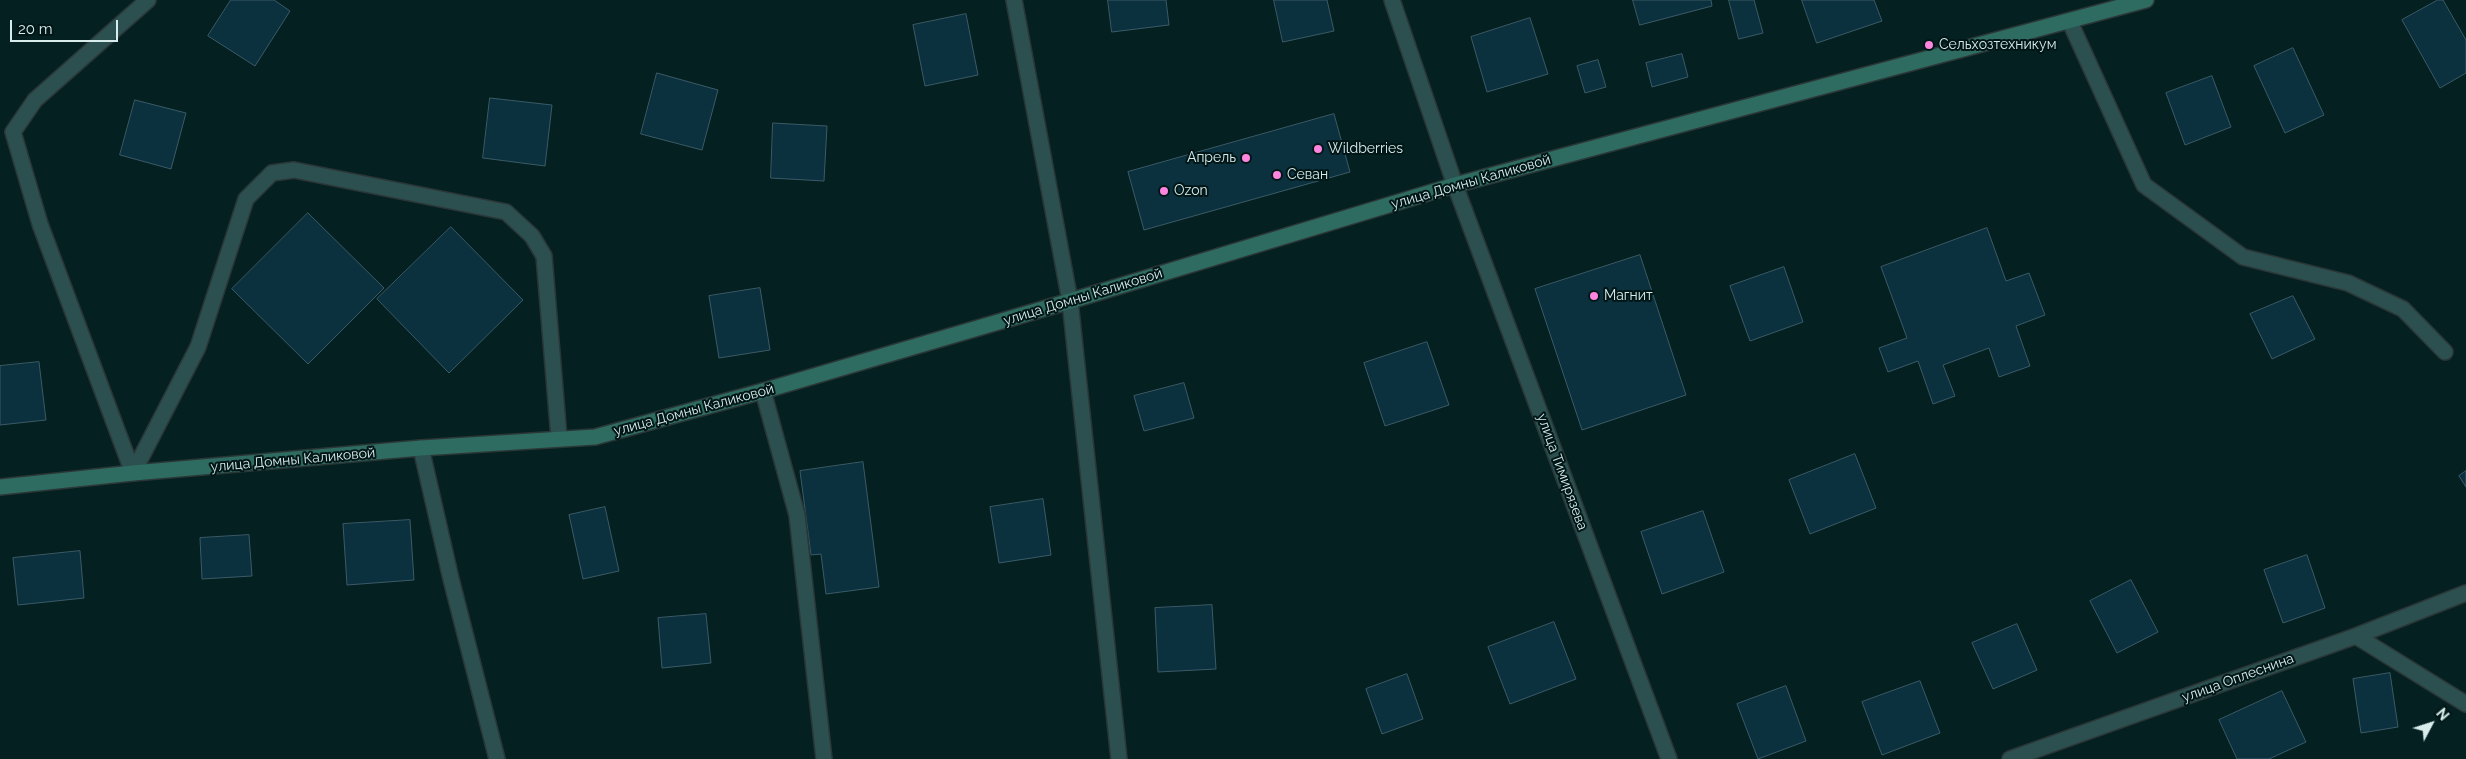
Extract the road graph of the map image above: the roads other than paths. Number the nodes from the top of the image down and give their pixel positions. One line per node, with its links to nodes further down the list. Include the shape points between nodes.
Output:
1 (148, 0): 6 (street, via 34,100)
2 (1014, 0): 8 (street)
3 (1392, 0): 7 (street, улица Тимирязева)
4 (2146, 0): 5 (main road, улица Домны Каликовой)
5 (2070, 22): 7 (main road, улица Домны Каликовой); 9 (street, via 2144,185 2243,257 2348,283 2403,309)
6 (6, 129): 13 (street)
7 (1455, 185): 8 (main road, улица Домны Каликовой); 21 (street, улица Тимирязева)
8 (1070, 301): 10 (main road, улица Домны Каликовой); 20 (street)
9 (2445, 352)
10 (764, 391): 11 (main road, улица Домны Каликовой, via 595,437); 19 (street, via 797,515)
11 (558, 438): 12 (main road, улица Домны Каликовой); 13 (street, via 544,256 532,236 506,212 294,170 272,173 246,199 198,347)
12 (421, 448): 13 (main road, улица Домны Каликовой); 18 (street)
13 (134, 473): 14 (main road, улица Домны Каликовой)
14 (0, 488)
15 (2466, 593): 16 (street, улица Оплеснина)
16 (2356, 636): 17 (street); 22 (street, улица Оплеснина)
17 (2466, 704)
18 (498, 759)
19 (824, 759)
20 (1119, 759)
21 (1669, 759)
22 (2010, 759)

